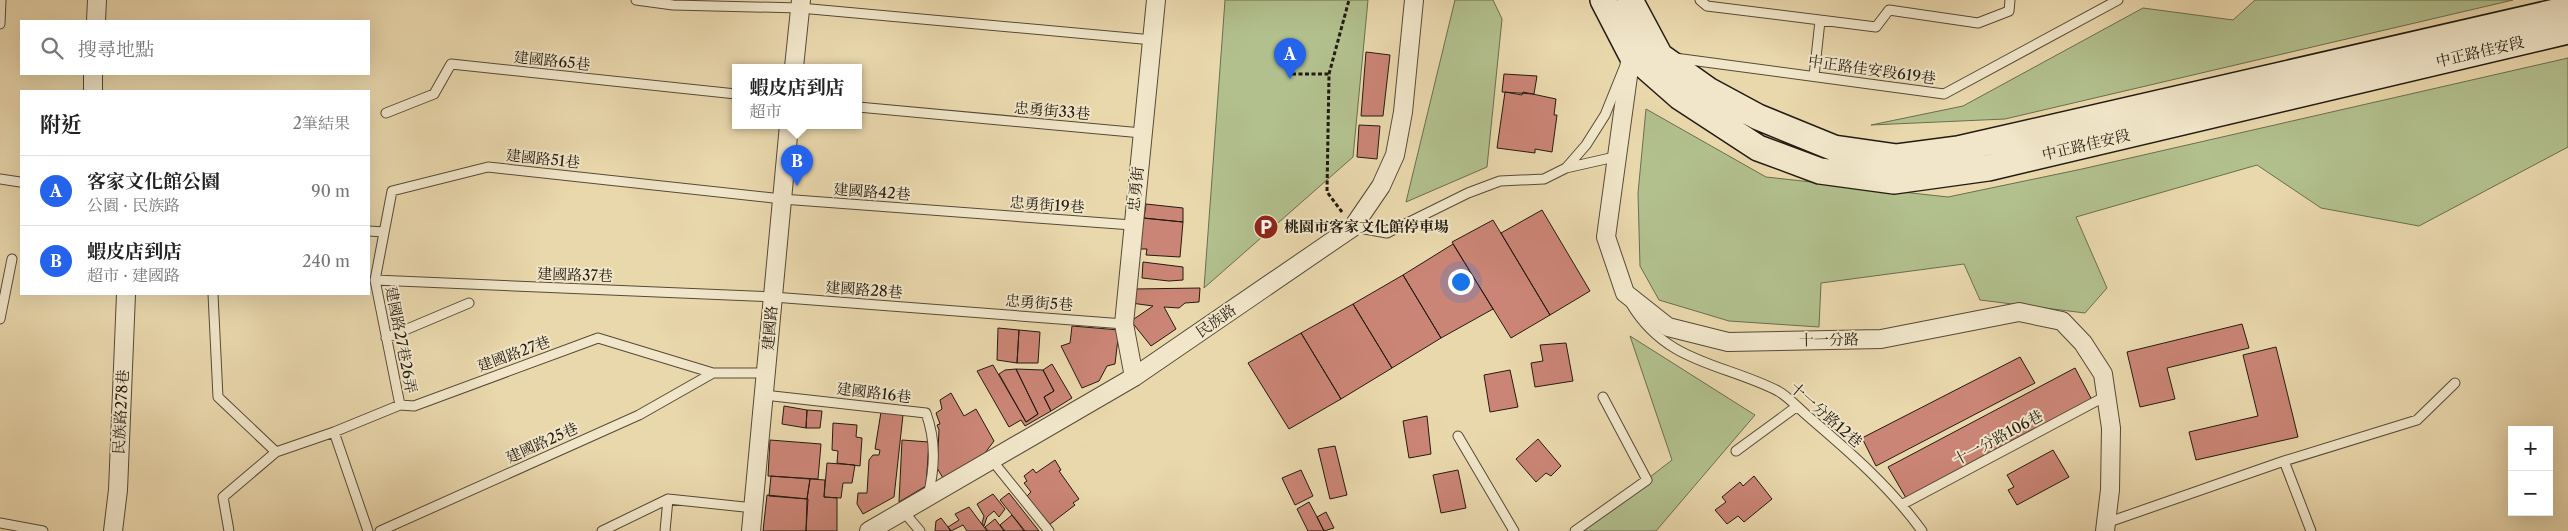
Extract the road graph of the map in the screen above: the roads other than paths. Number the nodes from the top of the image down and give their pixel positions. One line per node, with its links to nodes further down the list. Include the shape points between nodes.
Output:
1 (2, 0): 16 (lane)
2 (97, 0): 14 (street)
3 (636, 0): 11 (lane)
4 (1156, 0): 18 (street, 忠勇街)
5 (1414, 0): 37 (street, 民族路, via 1403,112 1395,155 1380,186)
6 (1603, 0): 19 (main road)
7 (1630, 0): 20 (main road)
8 (1700, 0): 15 (lane, via 1707,6)
9 (2010, 0): 15 (lane, via 2009,11 1978,23 1889,10 1876,27)
10 (2118, 0): 23 (lane, 中正路佳安段619巷, via 1944,94)
11 (673, 2): 12 (lane)
12 (800, 4): 18 (lane); 21 (street)
13 (2568, 9): 20 (main road, 中正路佳安段, via 1958,149 1897,156 1834,148 1758,117 1708,90)
14 (96, 20)
15 (1820, 21): 23 (lane)
16 (0, 24)
17 (2568, 31): 19 (main road, 中正路佳安段, via 1988,168 1894,181 1820,171 1758,148 1680,97)
18 (1153, 40): 29 (street, 忠勇街)
19 (1631, 54): 20 (lane, 中正路佳安段619巷); 30 (street); 31 (lane, via 1605,115 1586,146)
20 (1660, 56): 23 (lane, 中正路佳安段619巷)
21 (794, 64)
22 (93, 75): 24 (street)
23 (1814, 76)
24 (93, 90)
25 (732, 94): 27 (lane, 建國路65巷, via 451,64 434,94)
26 (862, 106): 29 (lane, 忠勇街33巷)
27 (386, 113)
28 (789, 129): 34 (street, 建國路)
29 (1142, 133): 36 (street, 忠勇街)
30 (1619, 156): 31 (lane); 42 (street, via 1606,237)
31 (1566, 168): 37 (lane, via 1544,179 1500,181 1387,233)
32 (0, 179): 33 (lane)
33 (20, 182)
34 (782, 199): 35 (lane, 建國路42巷); 39 (lane, 建國路51巷, via 488,167 392,191); 45 (street, 建國路)
35 (960, 212): 36 (lane, 忠勇街19巷)
36 (1132, 225): 49 (street, 忠勇街)
37 (1353, 227): 53 (street, 民族路)
38 (370, 231): 39 (lane)
39 (384, 232): 41 (lane, 建國路51巷)
40 (12, 258): 48 (lane)
41 (375, 280): 45 (lane, 建國路37巷); 50 (lane, 建國路27巷26弄)
42 (1625, 293): 56 (street, 十一分路, via 1668,327 1728,342 1881,339 2018,312 2062,321 2083,342 2103,374); 59 (lane, 十一分路12巷, via 1639,317 1660,338 1686,356 1780,392)
43 (126, 295): 74 (street, 民族路278巷, via 118,490)
44 (213, 295): 63 (lane, via 218,397)
45 (773, 297): 47 (lane, 建國路28巷); 52 (street, 建國路)
46 (469, 303): 50 (lane)
47 (953, 311): 49 (lane, 忠勇街5巷)
48 (0, 319)
49 (1124, 324): 53 (street, 忠勇街)
50 (386, 338): 58 (lane, 建國路27巷26弄)
51 (713, 373): 52 (lane, 建國路27巷); 58 (lane, 建國路27巷, via 598,338 414,406); 77 (lane, 建國路25巷, via 639,415)
52 (766, 373): 55 (street, 建國路)
53 (1134, 377): 64 (street, 民族路)
54 (2455, 383): 65 (lane, via 2417,420)
55 (764, 395): 66 (lane, 建國路16巷, via 926,413 933,433 932,479); 69 (street, 建國路)
56 (2106, 396): 68 (lane, 十一分路106巷); 72 (street, 十一分路, via 2111,428)
57 (1602, 397): 85 (lane, via 1647,480)
58 (400, 405): 60 (lane, 建國路27巷)
59 (1796, 407): 62 (lane); 68 (lane, 十一分路12巷, via 1845,448)
60 (334, 432): 63 (lane, 建國路27巷); 76 (lane)
61 (1458, 436): 84 (lane)
62 (1736, 450)
63 (276, 452): 75 (lane, via 223,497)
64 (990, 459): 66 (street, 民族路); 83 (lane)
65 (2284, 461): 72 (lane); 87 (lane)
66 (928, 497): 70 (street, 民族路)
67 (668, 499): 69 (lane); 78 (lane); 79 (lane)
68 (1903, 504): 86 (lane, 十一分路12巷)
69 (754, 508): 80 (street, 建國路)
70 (903, 511): 81 (street, 民族路); 82 (lane)
71 (0, 522): 73 (lane)
72 (2106, 527)
73 (43, 531)
74 (113, 531)
75 (229, 531)
76 (368, 531)
77 (380, 531)
78 (602, 531)
79 (665, 531)
80 (751, 531)
81 (869, 531)
82 (920, 531)
83 (1049, 531)
84 (1514, 531)
85 (1575, 531)
86 (1922, 531)
87 (2311, 531)

